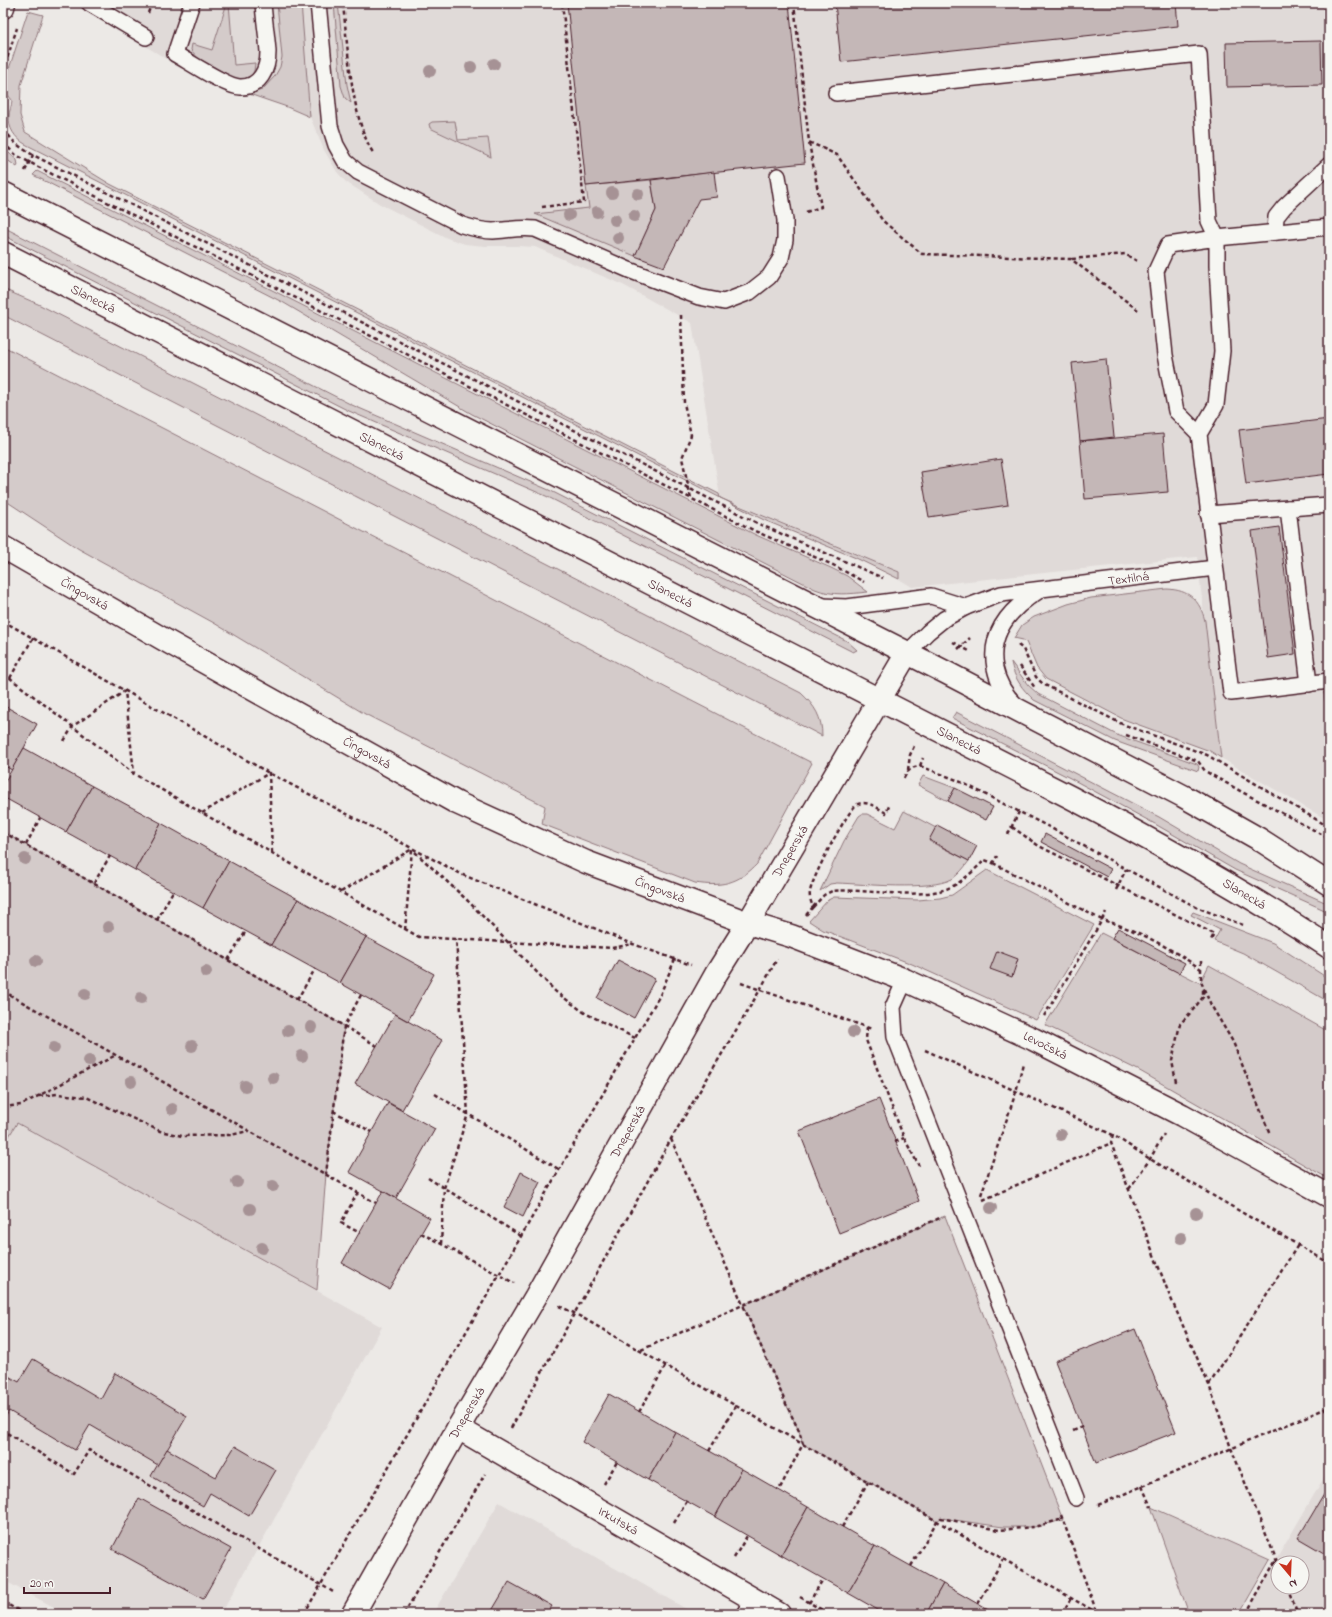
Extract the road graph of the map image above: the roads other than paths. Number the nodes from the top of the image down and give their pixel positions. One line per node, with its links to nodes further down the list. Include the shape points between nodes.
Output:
1 (4, 3): 6 (street)
2 (88, 3): 7 (lane)
3 (192, 3): 4 (lane, via 175,54 240,88 255,83 265,69 268,53)
4 (263, 3)
5 (318, 3): 10 (lane, via 330,126 345,161 358,172 462,225 477,230 493,231 523,227 535,229 629,270 700,297 724,302 750,292 769,277 781,258 785,240 785,220)
6 (3, 7)
7 (146, 37)
8 (836, 93): 14 (lane, via 1199,54 1209,221)
9 (1329, 165): 13 (lane, via 1284,206 1276,217)
10 (778, 176)
11 (3, 193): 23 (street)
12 (1329, 227): 13 (lane)
13 (1275, 232): 14 (lane)
14 (1217, 238): 16 (lane, via 1216,266 1222,351 1216,405); 16 (lane, via 1168,245 1156,271 1165,355 1176,412)
15 (3, 253): 28 (street, Slanecká)
16 (1199, 434): 19 (lane)
17 (1329, 504): 18 (lane)
18 (1288, 508): 19 (lane); 27 (lane)
19 (1208, 514): 21 (lane)
20 (3, 547): 31 (street, Čingovská, via 457,803 586,862)
21 (1215, 568): 22 (lane, Textilná); 27 (lane, via 1231,693)
22 (1042, 588): 24 (lane, Textilná, via 1001,594); 29 (lane, Textilná, via 1028,597 1008,617 994,643 994,664 1000,682 1010,699)
23 (810, 604): 24 (lane, via 847,607 932,596); 25 (street)
24 (966, 607): 25 (lane, Textilná, via 939,624)
25 (907, 653): 28 (street, Dneperská); 29 (street)
26 (1329, 681): 27 (lane)
27 (1309, 684)
28 (880, 700): 31 (street, Dneperská); 32 (street, Slanecká, via 1118,822)
29 (1024, 713): 30 (street, via 1183,796)
30 (1329, 884)
31 (748, 923): 33 (street, Levočská, via 791,936); 35 (street, Dneperská, via 716,974 536,1296)
32 (1329, 947)
33 (905, 980): 34 (street, Levočská, via 1033,1039 1182,1115); 36 (lane, via 893,1007 895,1037)
34 (1329, 1196)
35 (458, 1428): 37 (street, Irkutská); 38 (street, Dneperská)
36 (1076, 1498)
37 (750, 1607): 39 (street, Irkutská)
38 (355, 1610)
39 (779, 1614)

